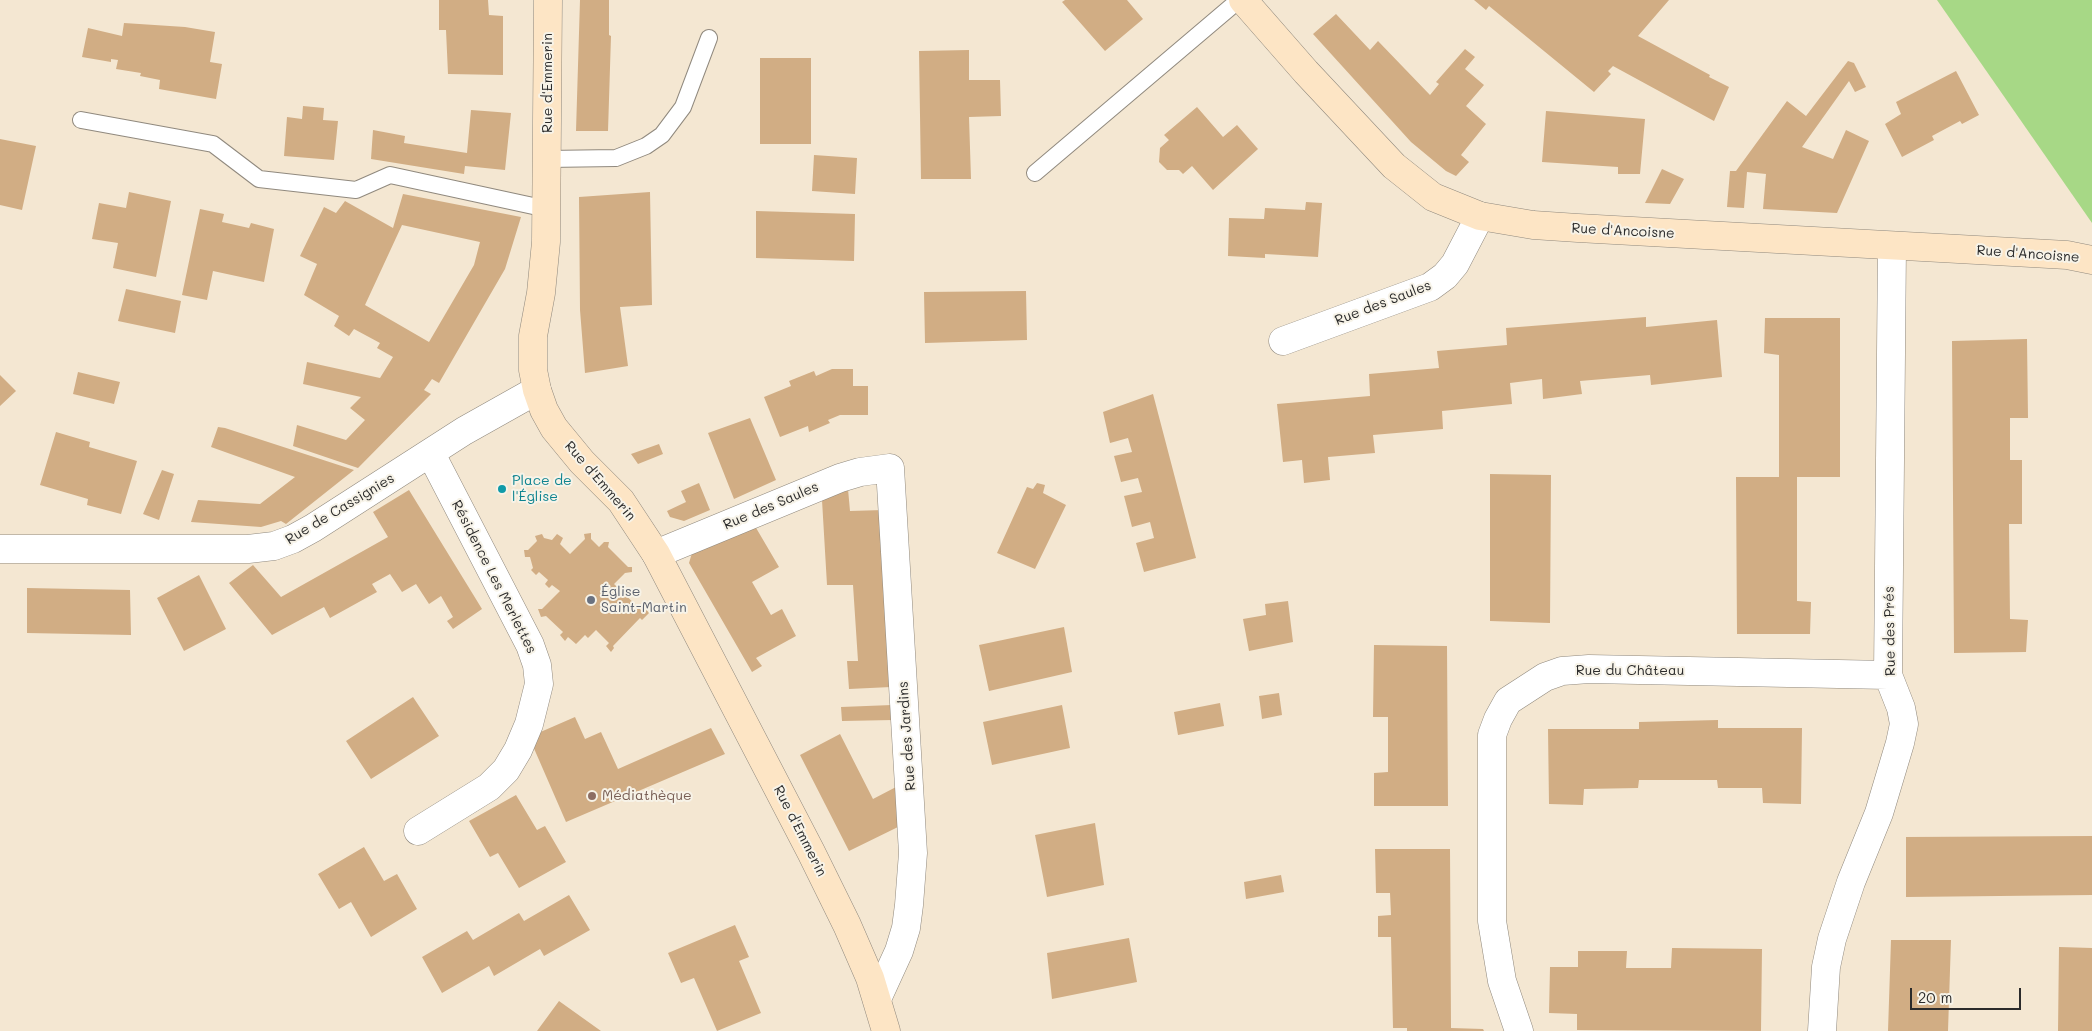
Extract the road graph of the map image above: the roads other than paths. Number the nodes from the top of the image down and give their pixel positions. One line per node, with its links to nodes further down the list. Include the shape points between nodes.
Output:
1 (548, 0): 5 (main road, Rue d'Emmerin)
2 (1241, 0): 6 (lane); 8 (main road, Rue d'Ancoisne, via 1394,166 1433,197)
3 (709, 38): 5 (lane, via 682,107 662,135 646,146 616,158)
4 (81, 120): 7 (lane, via 213,144 259,179 356,190 390,175)
5 (547, 159): 7 (main road, Rue d'Emmerin)
6 (1035, 173)
7 (547, 210): 12 (main road, Rue d'Emmerin, via 544,269 533,336 533,370)
8 (1480, 216): 9 (main road, Rue d'Ancoisne, via 1560,227); 11 (street, Rue des Saules, via 1455,264 1430,287)
9 (1892, 246): 10 (main road, Rue d'Ancoisne); 17 (street, Rue des Prés)
10 (2092, 260)
11 (1283, 342)
12 (537, 390): 13 (street, Rue de Cassignies, via 464,431); 16 (main road, Rue d'Emmerin, via 554,428 621,502)
13 (431, 454): 15 (street, Rue de Cassignies, via 313,528 274,546 248,549); 18 (street, Résidence Les Merlettes, via 530,645 537,665 538,684 529,724 506,770 490,787)
14 (890, 468): 16 (street, Rue des Saules, via 840,478); 19 (street, Rue des Jardins, via 913,853 906,928)
15 (0, 549)
16 (656, 554): 19 (main road, Rue d'Emmerin, via 811,852 860,954)
17 (1888, 675): 21 (street, Rue du Château, via 1589,669 1562,671 1545,677 1508,701 1492,735 1492,921 1502,981); 22 (street, Rue des Prés, via 1904,724 1879,813 1832,939 1826,967)
18 (418, 830)
19 (877, 999): 20 (main road, Rue d'Emmerin)
20 (886, 1031)
21 (1519, 1031)
22 (1822, 1031)

